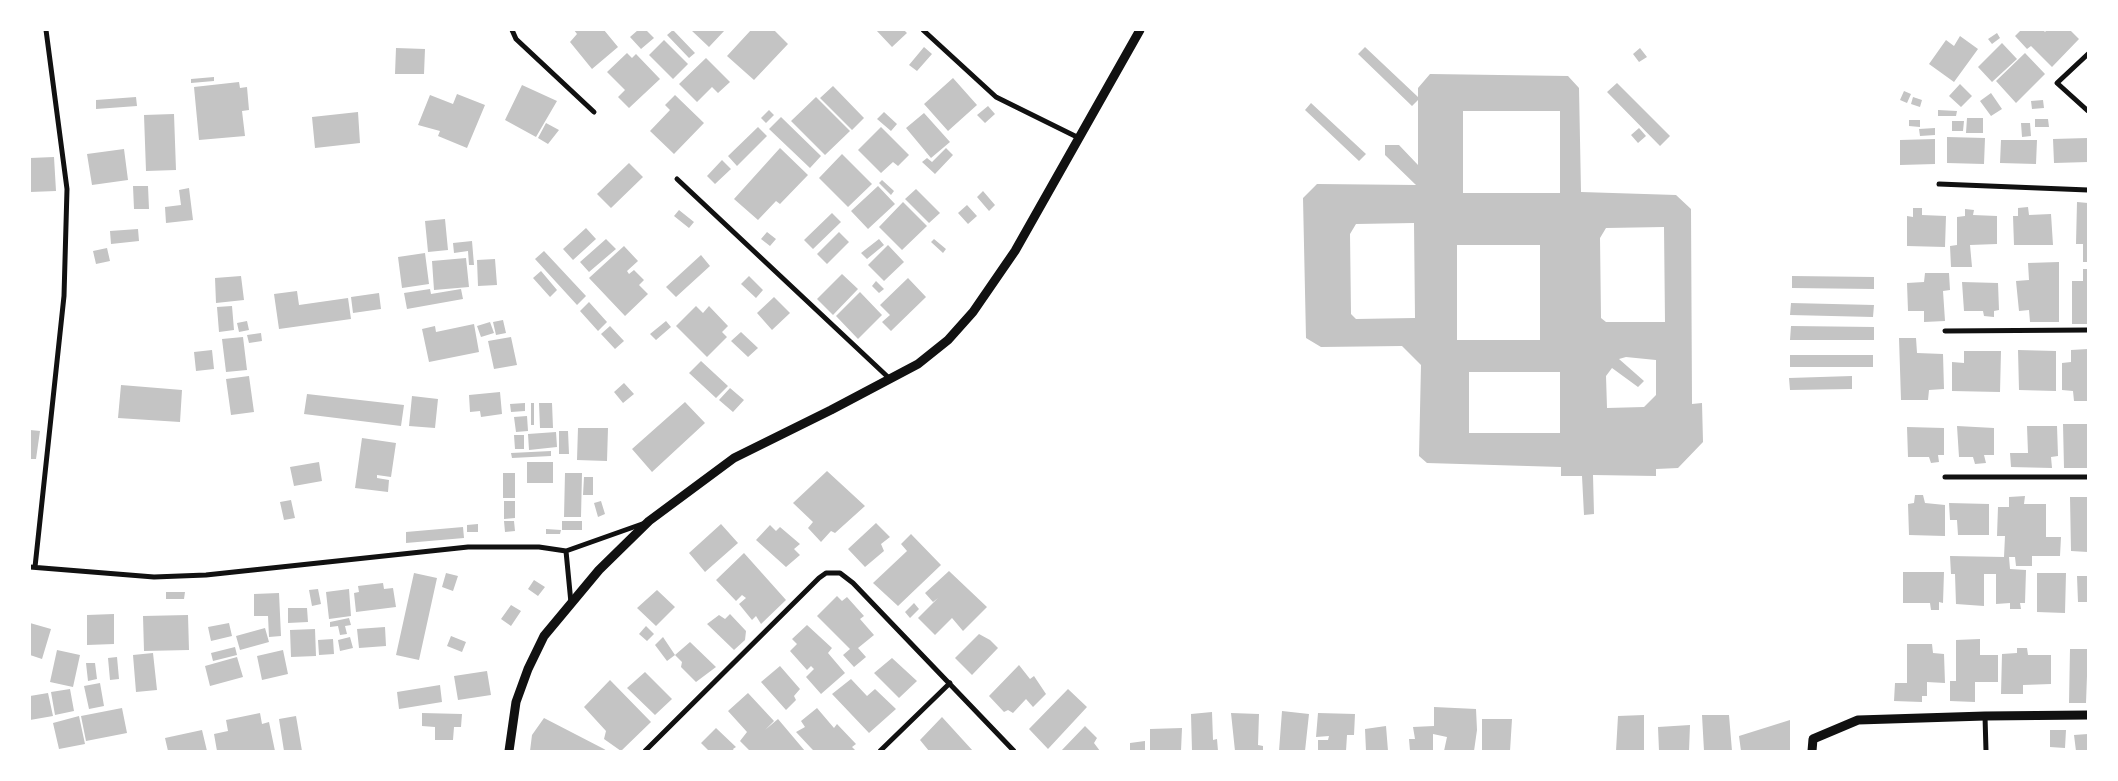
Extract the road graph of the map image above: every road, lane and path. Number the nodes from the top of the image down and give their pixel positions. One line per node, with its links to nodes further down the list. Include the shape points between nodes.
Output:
1 (46, 30): 19 (street, via 67,189 64,296)
2 (512, 30): 7 (street, via 516,39)
3 (923, 30): 8 (street, via 996,97)
4 (1140, 30): 8 (street)
5 (2088, 54): 6 (street, via 2057,83)
6 (2088, 111)
7 (594, 112)
8 (1078, 138): 14 (street, via 1015,251 973,312 948,340 918,364)
9 (677, 179): 14 (street)
10 (1939, 184): 11 (street)
11 (2088, 190)
12 (2088, 330): 13 (street)
13 (1944, 332)
14 (890, 379): 17 (street, via 734,458)
15 (1944, 477): 16 (street)
16 (2088, 477)
17 (649, 521): 18 (street); 20 (street, via 599,570)
18 (566, 551): 19 (street, via 539,547 468,547 201,576 154,577); 20 (street)
19 (33, 567)
20 (571, 604): 24 (street, via 544,636 528,669 516,702)
21 (950, 683): 25 (street, via 853,583 840,573 826,574); 26 (street); 27 (street)
22 (2088, 715): 23 (street)
23 (1985, 716): 28 (street, via 1858,720 1813,738); 29 (street)
24 (509, 751)
25 (645, 751)
26 (880, 751)
27 (1014, 751)
28 (1812, 751)
29 (1986, 751)

